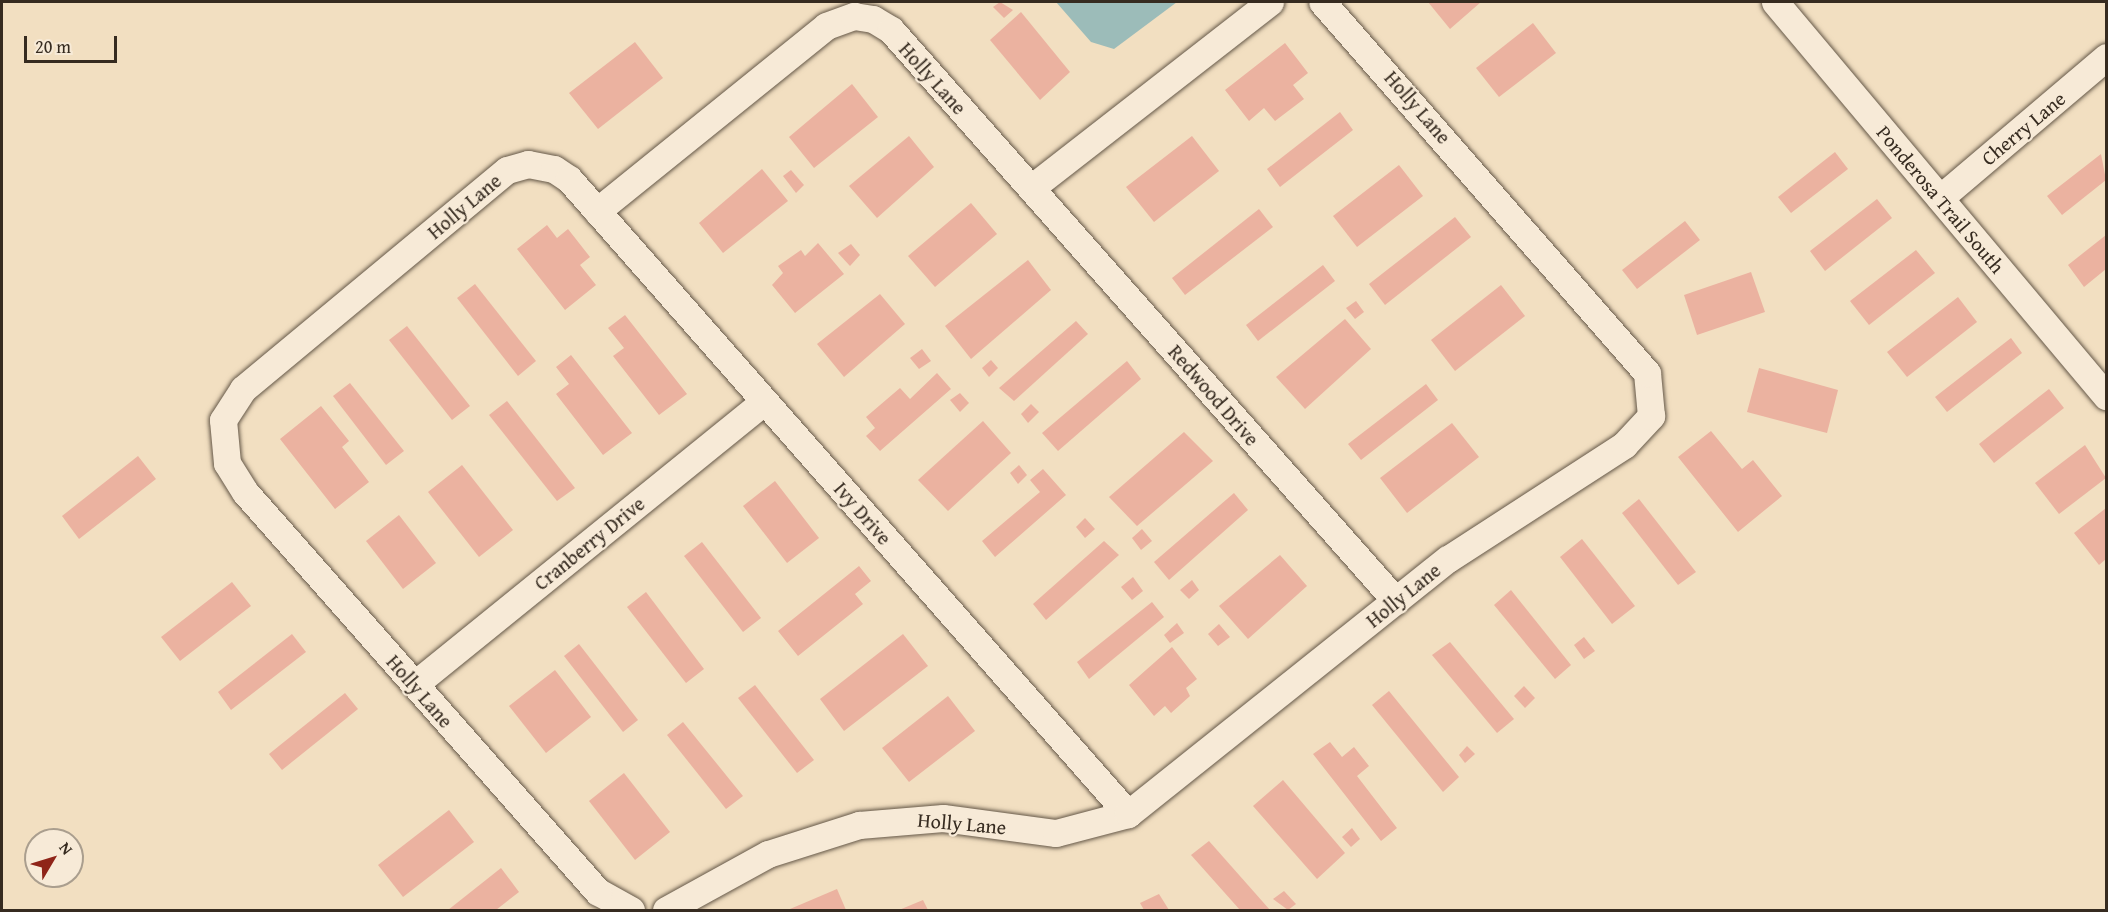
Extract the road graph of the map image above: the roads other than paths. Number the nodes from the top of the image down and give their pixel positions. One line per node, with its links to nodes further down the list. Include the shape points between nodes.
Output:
1 (1270, 2): 5 (street)
2 (1327, 2): 10 (street, Holly Lane, via 1647,374 1652,416 1624,445 1448,559)
3 (1775, 2): 6 (street, Ponderosa Trail South)
4 (2106, 57): 6 (street, Cherry Lane)
5 (1031, 188): 7 (street, Holly Lane, via 891,30 854,16 826,26); 10 (street, Redwood Drive)
6 (1940, 198): 8 (street, Ponderosa Trail South)
7 (597, 211): 9 (street, Ivy Drive); 11 (street, Holly Lane, via 554,169 528,164 507,171 243,389 223,420 227,463 245,492)
8 (2106, 396)
9 (764, 401): 11 (street, Cranberry Drive); 12 (street, Ivy Drive)
10 (1396, 601): 12 (street, Holly Lane)
11 (415, 684): 13 (street, Holly Lane, via 598,892)
12 (1128, 814): 14 (street, Holly Lane, via 1056,833 943,818 859,825 768,854)
13 (631, 910)
14 (666, 910)

